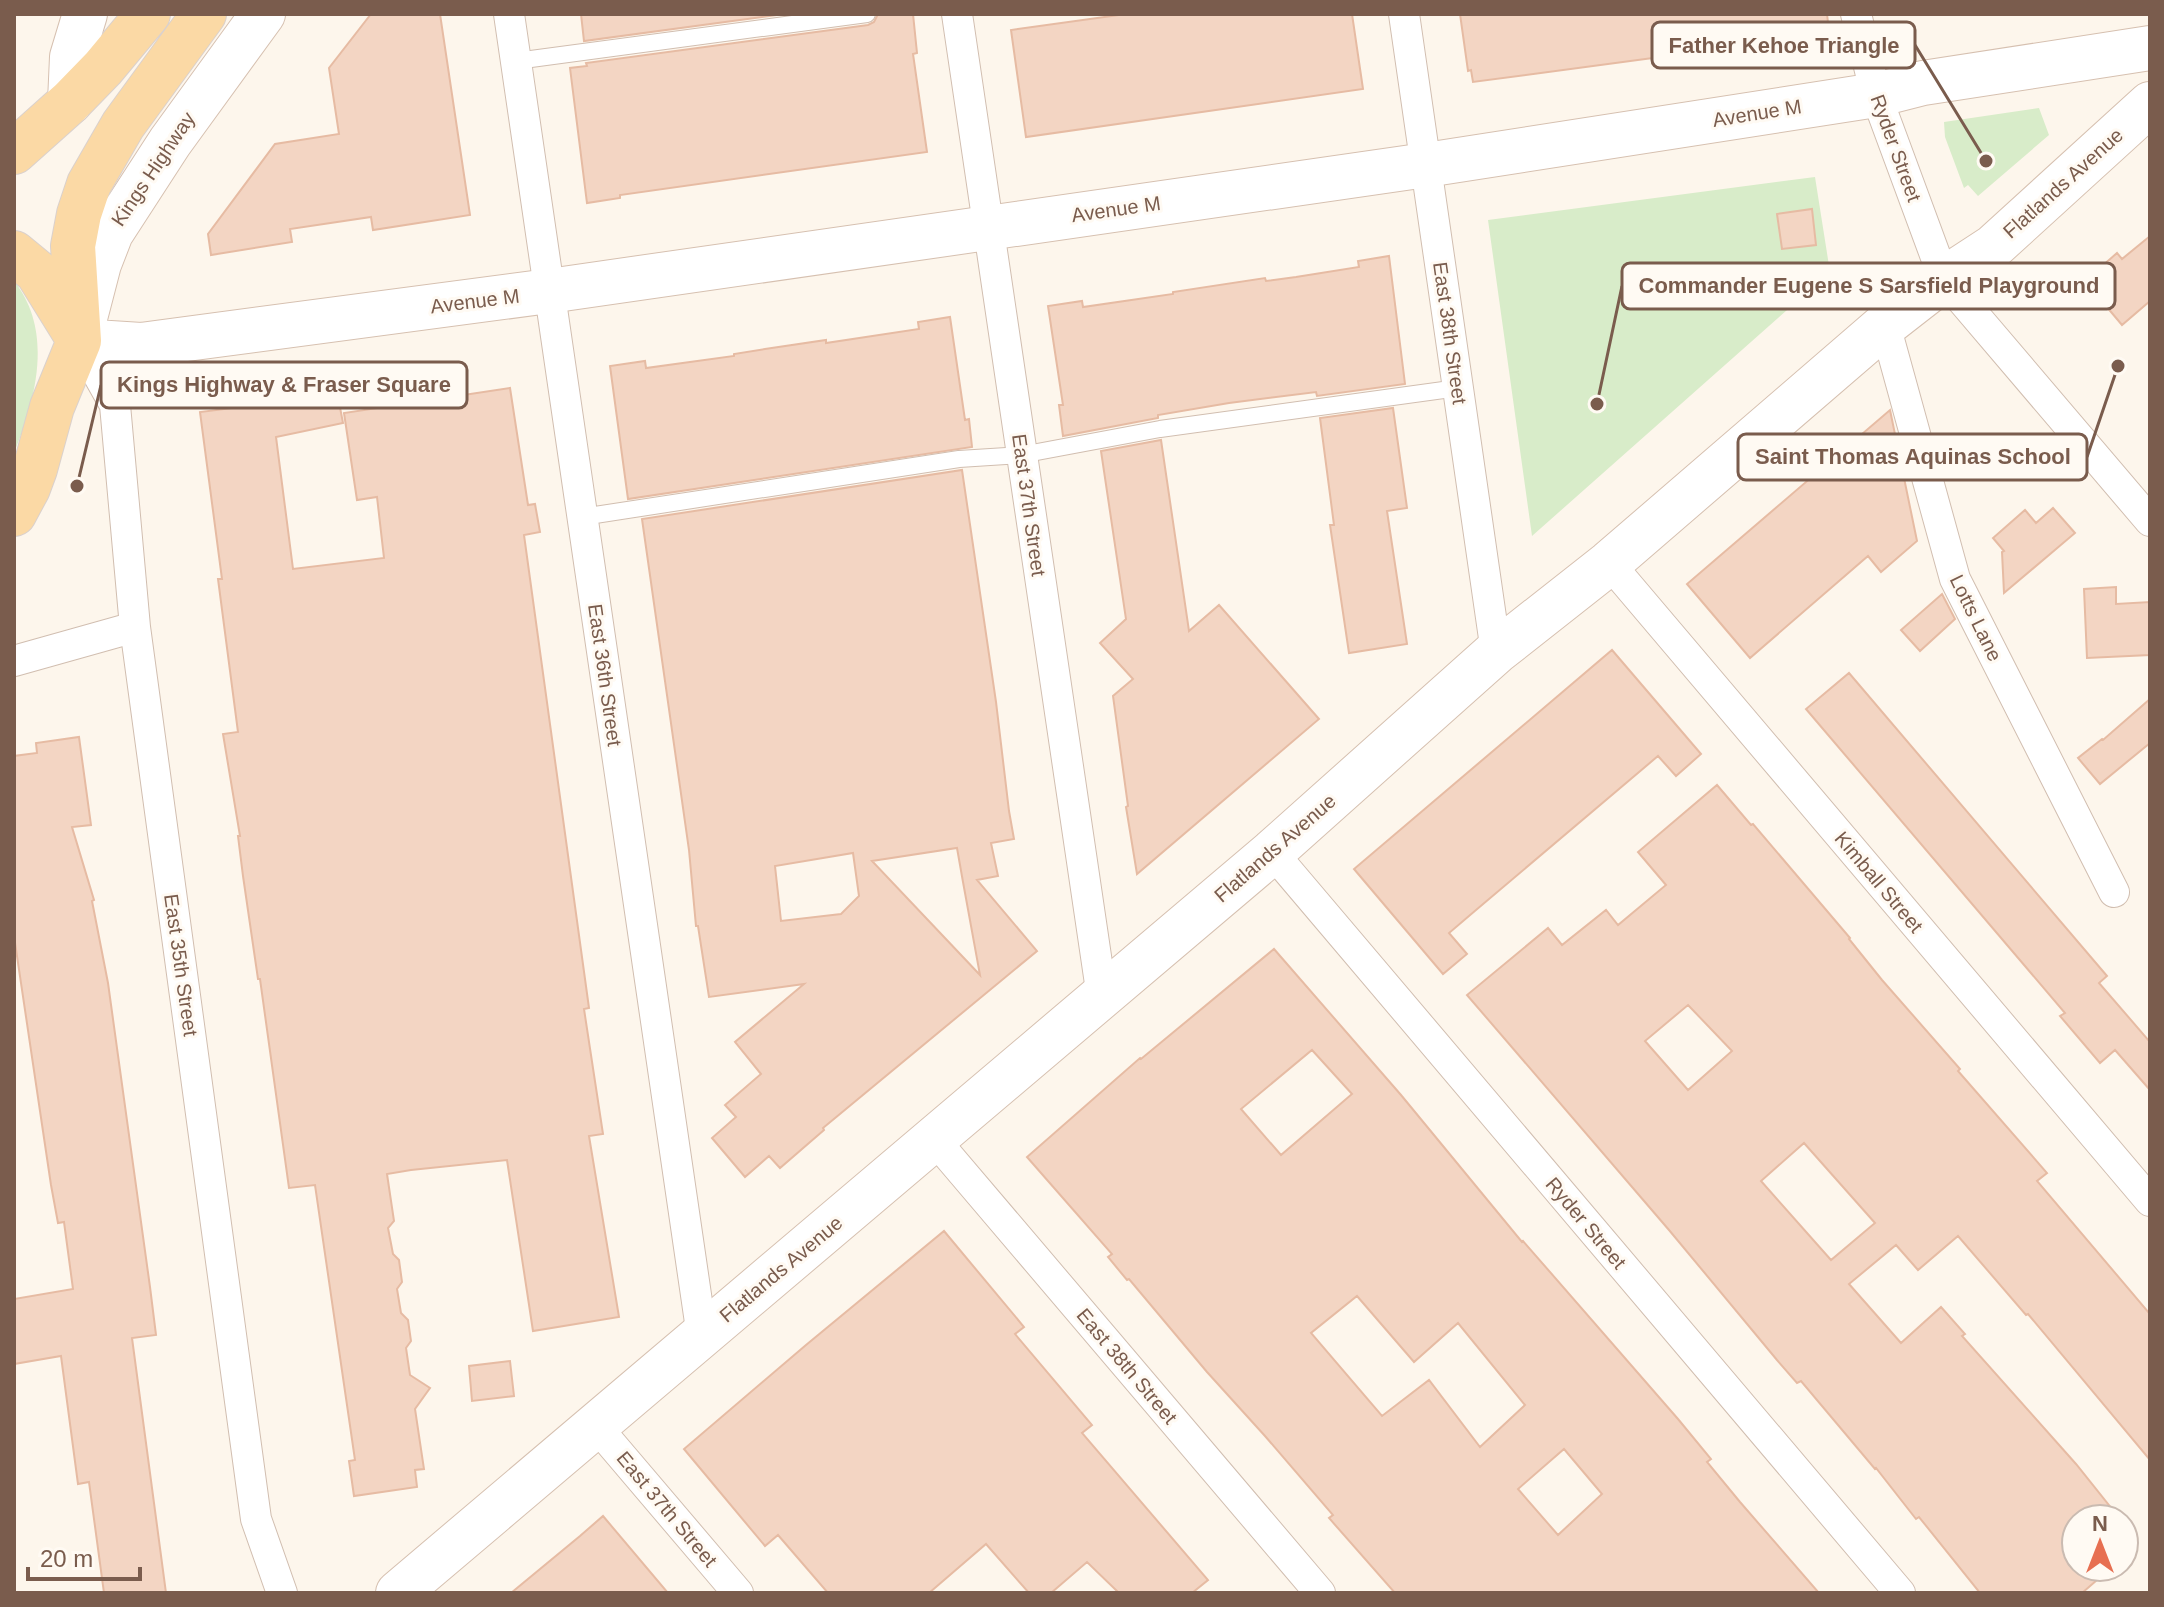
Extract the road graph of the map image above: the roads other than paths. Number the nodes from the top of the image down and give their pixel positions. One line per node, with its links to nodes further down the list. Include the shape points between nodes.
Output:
1 (85, 14): 13 (main road, via 72,57)
2 (148, 14): 13 (main road)
3 (204, 14): 22 (main road, Kings Highway, via 123,125 89,184 73,246)
4 (263, 14): 22 (main road, Kings Highway, via 111,233)
5 (509, 14): 11 (street, East 36th Street)
6 (867, 14): 11 (lane)
7 (957, 14): 17 (street, East 37th Street)
8 (1404, 14): 16 (street, East 38th Street)
9 (1856, 14): 12 (street, Ryder Street)
10 (2150, 48): 12 (main road, Avenue M)
11 (516, 61): 20 (street, East 36th Street)
12 (1876, 95): 16 (main road, Avenue M); 19 (street, Ryder Street)
13 (70, 102): 15 (main road)
14 (2150, 104): 19 (main road, Flatlands Avenue, via 1993,247)
15 (14, 152)
16 (1426, 165): 17 (main road, Avenue M); 23 (street, East 38th Street)
17 (988, 227): 20 (main road, Avenue M); 24 (street, East 37th Street)
18 (14, 253): 22 (main road, via 37,272)
19 (1944, 279): 21 (main road, Flatlands Avenue); 27 (street)
20 (549, 291): 22 (main road, Avenue M, via 141,345); 26 (street, East 36th Street)
21 (1885, 325): 28 (main road, Flatlands Avenue); 33 (street, Lotts Lane, via 1955,579)
22 (79, 341): 25 (main road, Kings Highway, via 52,407 32,479); 29 (street, East 35th Street, via 115,405)
23 (1458, 388): 24 (lane, via 1160,429); 30 (street, East 38th Street)
24 (1021, 455): 26 (lane, via 959,459); 34 (street, East 37th Street)
25 (14, 514)
26 (582, 517): 37 (street, East 36th Street)
27 (2150, 521)
28 (1609, 563): 30 (main road, Flatlands Avenue); 36 (street, Kimball Street)
29 (135, 627): 31 (street); 39 (street, East 35th Street, via 256,1519)
30 (1496, 652): 32 (main road, Flatlands Avenue)
31 (14, 661)
32 (1272, 852): 34 (main road, Flatlands Avenue); 43 (street, Ryder Street)
33 (2114, 892)
34 (1102, 997): 35 (main road, Flatlands Avenue)
35 (934, 1139): 37 (main road, Flatlands Avenue); 42 (street, East 38th Street)
36 (2150, 1201)
37 (702, 1336): 38 (main road, Flatlands Avenue)
38 (596, 1426): 40 (main road, Flatlands Avenue); 41 (street, East 37th Street)
39 (282, 1593)
40 (398, 1593)
41 (738, 1593)
42 (1320, 1593)
43 (1900, 1593)

